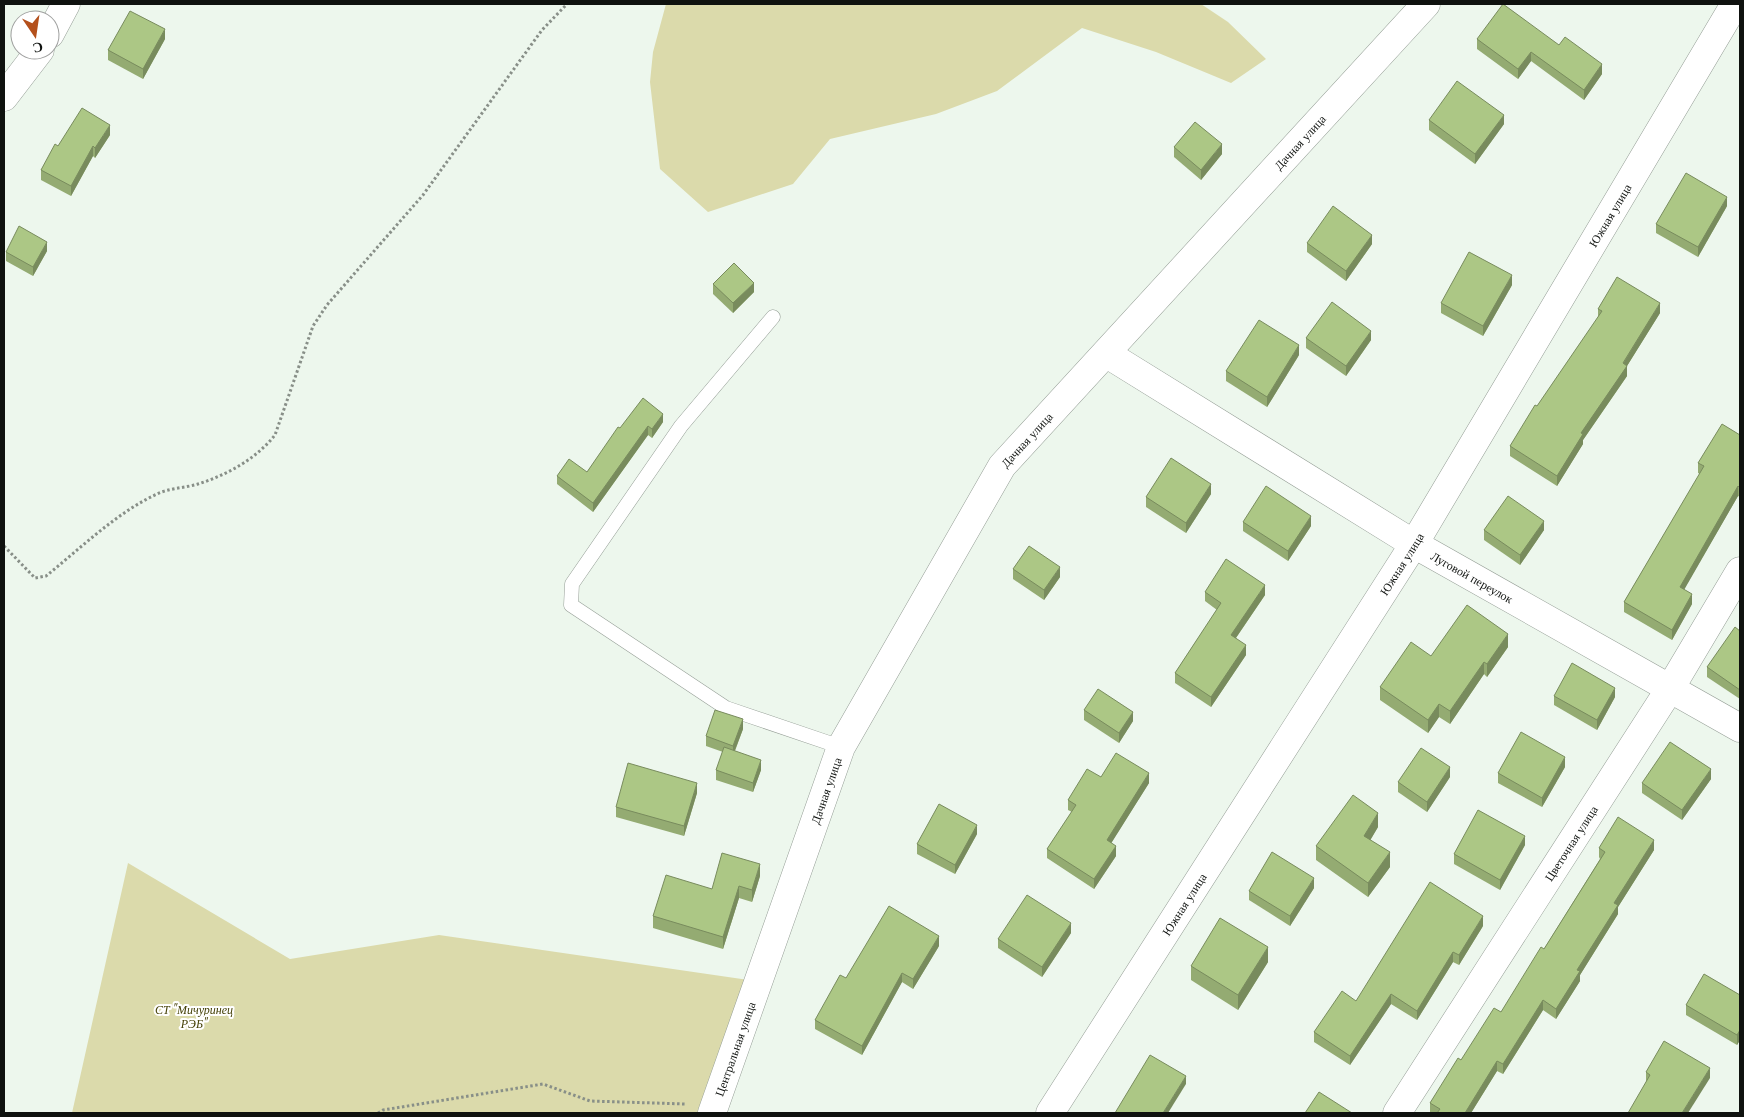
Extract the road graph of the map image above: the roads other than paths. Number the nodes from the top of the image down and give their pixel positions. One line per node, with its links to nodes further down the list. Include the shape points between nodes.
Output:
1 (66, 4): 4 (street)
2 (1426, 4): 8 (street, Дачная улица)
3 (1735, 4): 9 (street, Южная улица)
4 (60, 15)
5 (32, 60): 6 (street)
6 (4, 97)
7 (773, 317): 13 (lane, via 681,426 572,584 571,605 726,708)
8 (1107, 354): 9 (street, Луговой переулок); 13 (street, Дачная улица, via 1002,466)
9 (1414, 544): 11 (street, Луговой переулок); 16 (street, Южная улица)
10 (1740, 571): 11 (street, Цветочная улица)
11 (1671, 687): 12 (street, Луговой переулок); 17 (street, Цветочная улица)
12 (1740, 728)
13 (841, 747): 14 (street, Дачная улица)
14 (761, 976): 15 (street, Центральная улица)
15 (714, 1109)
16 (1050, 1113)
17 (1397, 1113)

